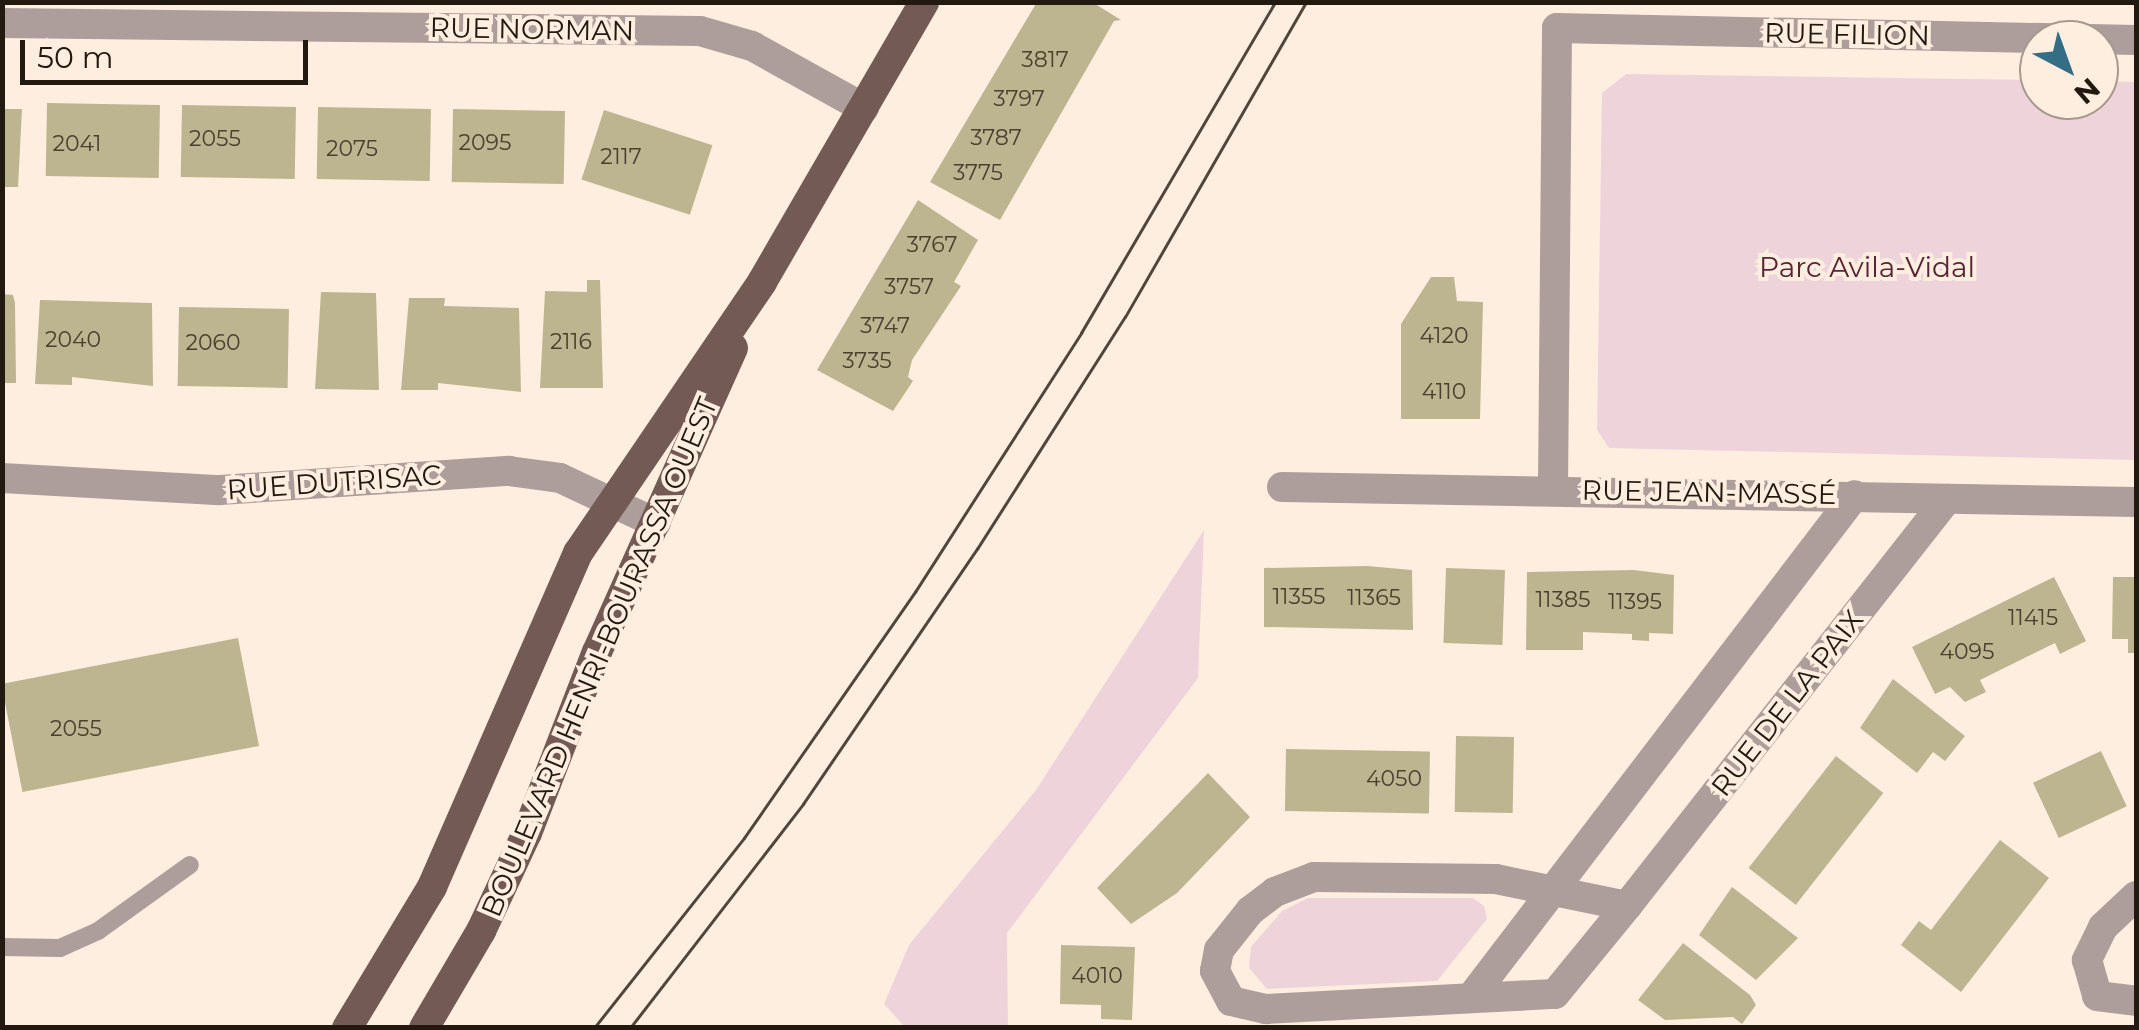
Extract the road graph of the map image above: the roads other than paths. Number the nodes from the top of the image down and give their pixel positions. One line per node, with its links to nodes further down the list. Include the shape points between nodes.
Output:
1 (924, 2): 4 (main road, BOULEVARD HENRI-BOURASSA OUEST)
2 (2, 24): 4 (street, RUE NORMAN, via 700,31 752,46)
3 (2136, 40): 8 (street, RUE FILION, via 1557,28)
4 (864, 108): 5 (main road, BOULEVARD HENRI-BOURASSA OUEST)
5 (762, 282): 11 (main road, BOULEVARD HENRI-BOURASSA OUEST); 13 (main road, BOULEVARD HENRI-BOURASSA OUEST)
6 (2, 478): 11 (street, RUE DUTRISAC, via 220,490 510,471 560,478)
7 (1282, 487): 8 (street, RUE JEAN-MASSÉ)
8 (1553, 489): 9 (street, RUE JEAN-MASSÉ)
9 (1855, 495): 10 (street, RUE JEAN-MASSÉ); 15 (street)
10 (1947, 499): 12 (street, RUE JEAN-MASSÉ); 17 (street, RUE DE LA PAIX)
11 (612, 500): 13 (street, RUE DUTRISAC); 21 (main road, BOULEVARD HENRI-BOURASSA OUEST, via 562,582 432,887)
12 (2136, 502)
13 (656, 522): 22 (main road, BOULEVARD HENRI-BOURASSA OUEST, via 504,883)
14 (190, 865): 18 (lane, via 73,942)
15 (1556, 889): 17 (street, RUE DE LA PAIX); 19 (street); 19 (street, RUE DE LA PAIX, via 1496,879 1296,882 1232,929 1216,971 1220,988 1246,1008)
16 (2136, 896): 20 (street, via 2103,927 2087,960 2097,996)
17 (1626, 906): 19 (street, RUE DE LA PAIX, via 1555,994)
18 (2, 948)
19 (1473, 995)
20 (2136, 1001)
21 (347, 1028)
22 (424, 1028)

